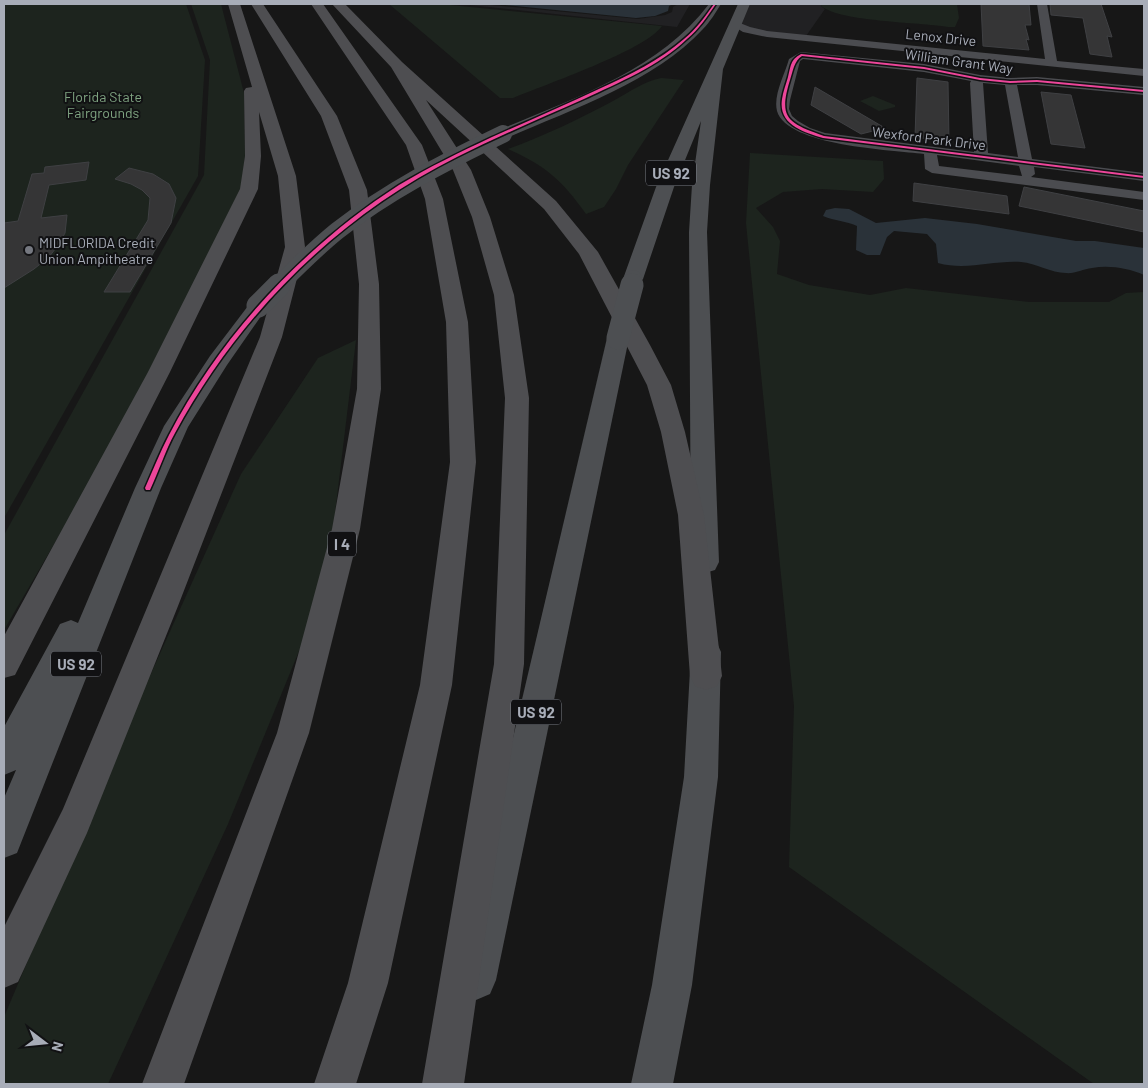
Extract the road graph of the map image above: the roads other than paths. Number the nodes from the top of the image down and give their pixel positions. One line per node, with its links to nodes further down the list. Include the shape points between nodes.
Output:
1 (234, 4): 9 (highway)
2 (257, 4): 30 (highway, I 4, via 328,116 358,190 370,284 369,389 346,529 293,734)
3 (317, 4): 31 (highway, via 414,145 434,199 457,322 463,462 436,685 368,983)
4 (338, 4): 12 (highway)
5 (715, 4): 24 (main road, US 92, bridge, via 694,31 632,76 442,163 350,221 306,258 258,306 218,360 176,426)
6 (744, 4): 8 (main road, US 92)
7 (1042, 4): 11 (street)
8 (735, 24): 11 (street, Lenox Drive, via 767,34); 13 (main road, US 92)
9 (250, 54): 25 (highway, via 253,156 249,189 159,372); 29 (highway, via 287,176 295,247 293,256 271,337 156,624 75,821)
10 (801, 55): 15 (street, William Grant Way, via 924,68); 18 (street, Wexford Park Drive, via 795,59 782,107 790,123 823,137)
11 (1052, 64): 14 (street, Lenox Drive)
12 (397, 65): 26 (highway, via 550,205 588,252 659,385 691,516); 32 (highway, via 462,170 481,217 504,295 517,398 508,664)
13 (716, 70): 26 (main road, via 698,232); 33 (main road, US 92, bridge, via 666,187 633,279)
14 (1144, 73)
15 (980, 79): 16 (street, William Grant Way); 19 (street, via 976,83)
16 (1010, 82): 17 (street, William Grant Way, via 1037,81); 20 (street)
17 (1144, 91)
18 (930, 150): 19 (street, Wexford Park Drive); 22 (street, via 932,169)
19 (981, 156): 20 (street, Wexford Park Drive)
20 (1025, 162): 21 (street, Wexford Park Drive); 22 (street)
21 (1144, 177)
22 (1028, 181): 23 (street)
23 (1144, 196)
24 (148, 488): 27 (main road); 28 (main road, US 92)
25 (4, 665)
26 (706, 676): 34 (main road, via 701,777 672,984)
27 (4, 759)
28 (4, 840)
29 (4, 968)
30 (163, 1084)
31 (335, 1084)
32 (443, 1084)
33 (452, 1084)
34 (652, 1084)

